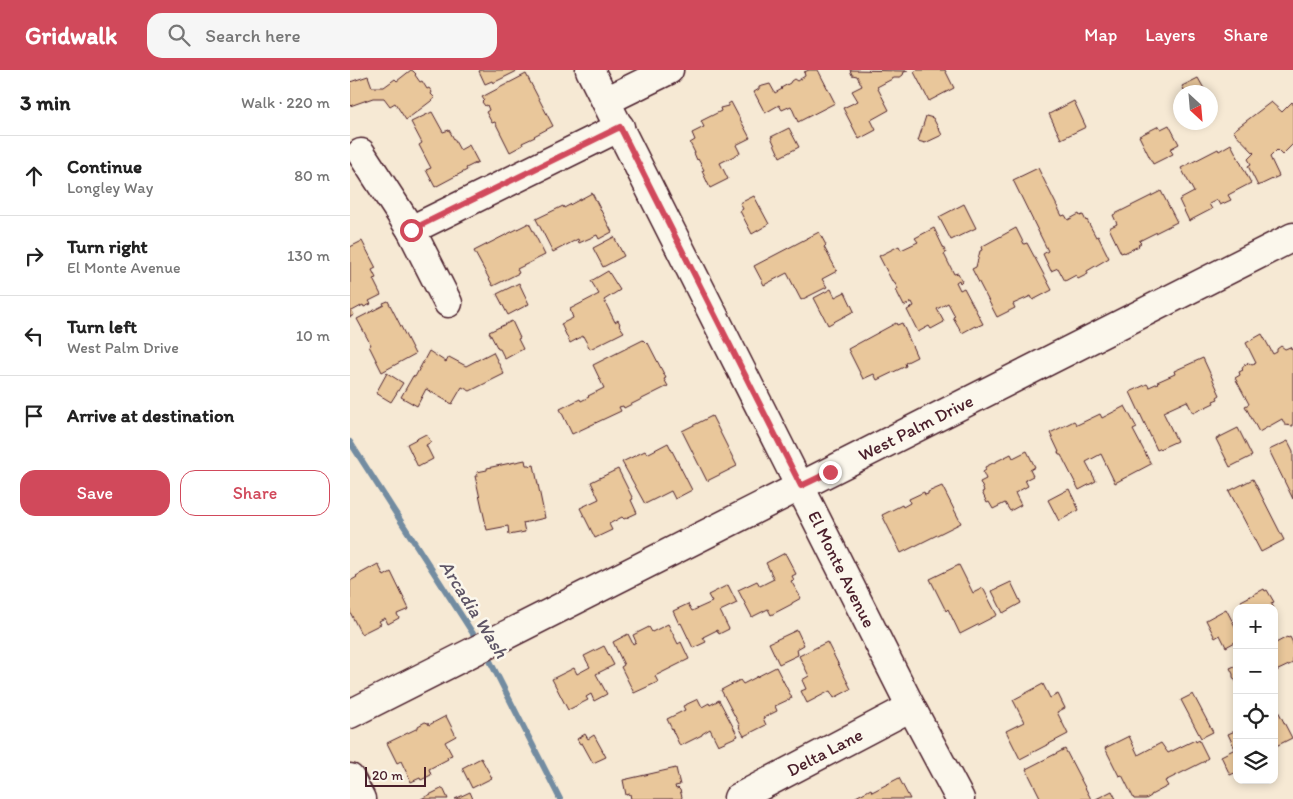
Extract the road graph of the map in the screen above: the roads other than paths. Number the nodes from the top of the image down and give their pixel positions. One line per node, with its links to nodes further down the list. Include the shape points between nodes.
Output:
1 (590, 70): 3 (street, El Monte Avenue)
2 (670, 70): 3 (street)
3 (606, 101): 4 (street, El Monte Avenue)
4 (620, 127): 6 (street); 9 (street, El Monte Avenue)
5 (361, 153): 6 (street)
6 (411, 230): 8 (street)
7 (1293, 237): 9 (street, West Palm Drive)
8 (448, 303)
9 (801, 486): 10 (street, El Monte Avenue); 11 (street, West Palm Drive)
10 (911, 707): 13 (street, Delta Lane); 15 (street, El Monte Avenue)
11 (350, 714)
12 (350, 778): 14 (street)
13 (738, 798)
14 (361, 799)
15 (960, 799)

